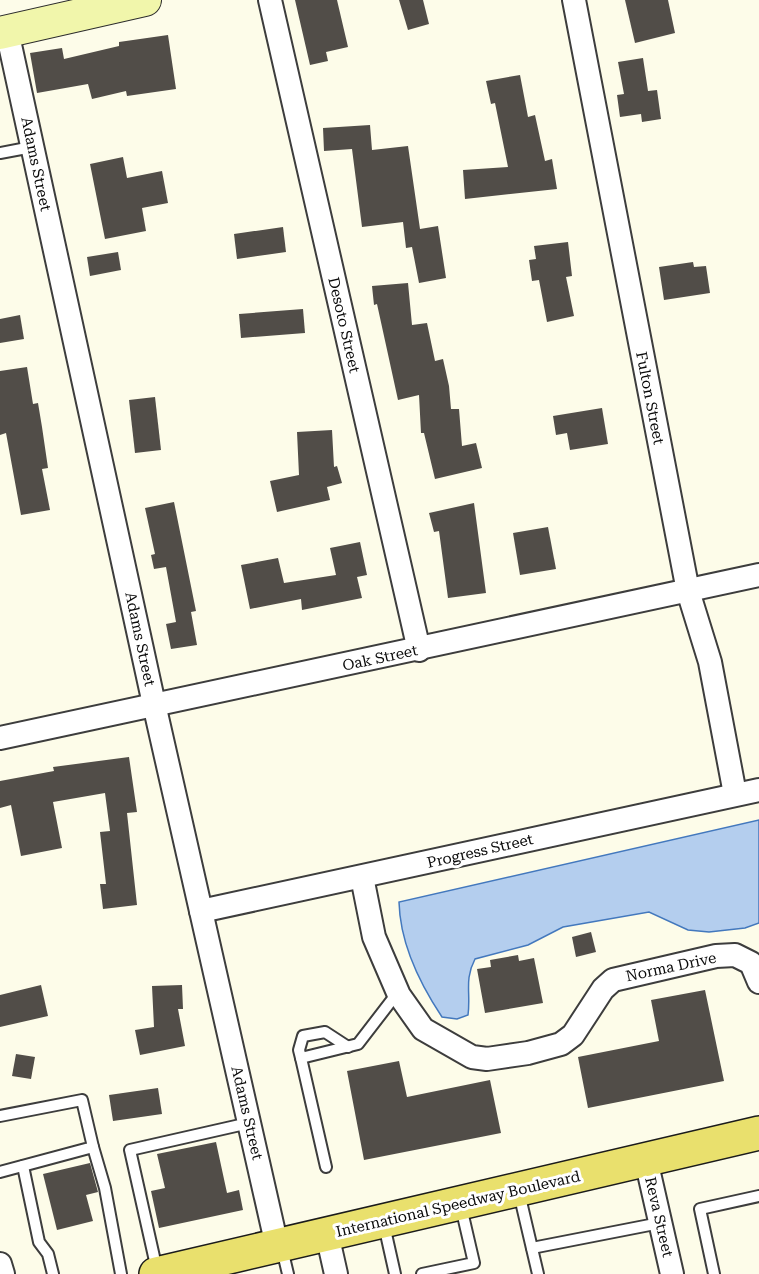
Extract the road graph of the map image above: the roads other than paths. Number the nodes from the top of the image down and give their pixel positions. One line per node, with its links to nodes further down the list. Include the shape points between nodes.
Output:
1 (145, 0): 4 (street)
2 (270, 0): 9 (street, Desoto Street)
3 (574, 0): 8 (street, Fulton Street)
4 (4, 32): 5 (street, Adams Street)
5 (32, 147): 6 (lane); 10 (street, Adams Street)
6 (0, 153)
7 (759, 575): 8 (street, Oak Street)
8 (688, 591): 9 (street, Oak Street); 13 (street, Fulton Street, via 710,662)
9 (419, 650): 10 (street, Oak Street)
10 (154, 704): 11 (street, Oak Street); 15 (street, Adams Street)
11 (0, 738)
12 (759, 790): 13 (street, Progress Street)
13 (735, 794): 14 (street, Progress Street)
14 (362, 877): 15 (street, Progress Street); 17 (street, via 374,937)
15 (201, 911): 21 (street, Adams Street)
16 (759, 982): 17 (street, Norma Drive, via 751,963 735,955 613,980 573,1035 561,1044 487,1059 472,1057 423,1029)
17 (398, 992): 18 (lane, via 358,1044)
18 (348, 1047): 19 (lane); 19 (lane, via 325,1032 303,1036)
19 (301, 1058): 26 (lane)
20 (0, 1116): 23 (lane, via 82,1100)
21 (249, 1123): 35 (street, Adams Street); 41 (lane, via 130,1150)
22 (759, 1133): 24 (main road, International Speedway Boulevard)
23 (93, 1147): 25 (lane); 40 (lane)
24 (646, 1160): 28 (main road, International Speedway Boulevard); 32 (street, Reva Street)
25 (23, 1166): 27 (lane); 39 (lane, via 39,1242 48,1254)
26 (326, 1167)
27 (0, 1172)
28 (518, 1190): 30 (main road, International Speedway Boulevard); 34 (lane)
29 (759, 1196): 47 (lane, via 700,1209)
30 (460, 1203): 31 (main road, International Speedway Boulevard); 44 (lane, via 474,1263)
31 (383, 1221): 33 (main road, International Speedway Boulevard); 43 (lane)
32 (660, 1223): 34 (lane); 46 (street, Reva Street)
33 (327, 1234): 35 (main road, International Speedway Boulevard); 42 (street)
34 (532, 1248): 45 (lane)
35 (282, 1255): 37 (main road, International Speedway Boulevard)
36 (0, 1264): 38 (street)
37 (207, 1268): 41 (main road, International Speedway Boulevard)
38 (3, 1274)
39 (53, 1274)
40 (121, 1274)
41 (157, 1274)
42 (336, 1274)
43 (395, 1274)
44 (422, 1274)
45 (538, 1274)
46 (672, 1274)
47 (714, 1274)

